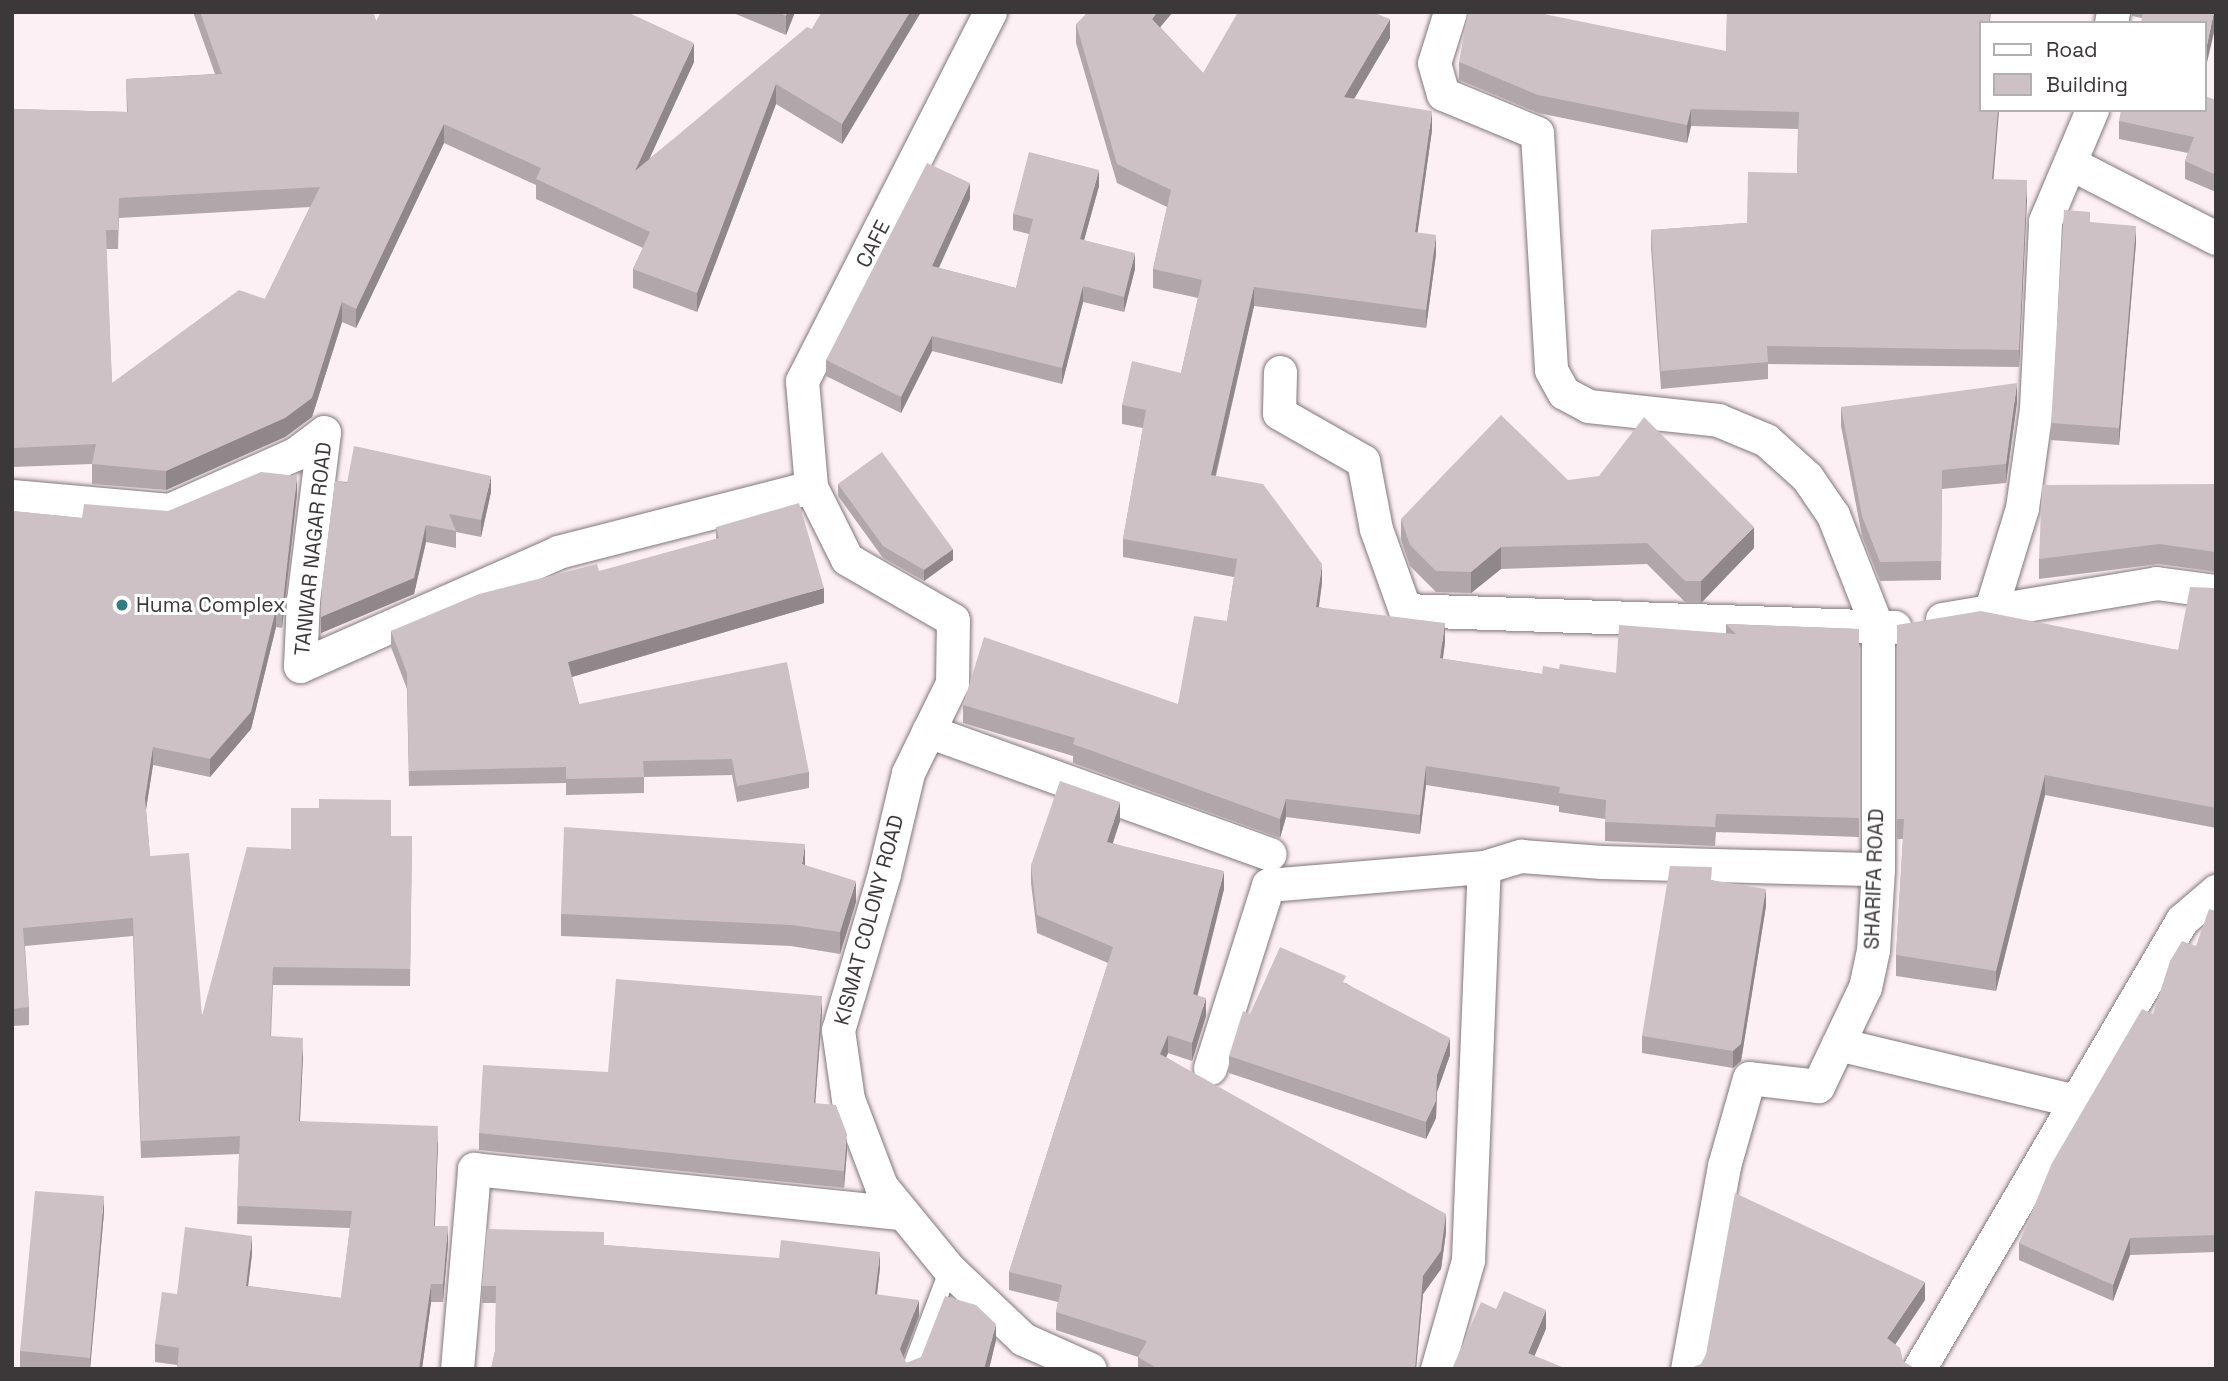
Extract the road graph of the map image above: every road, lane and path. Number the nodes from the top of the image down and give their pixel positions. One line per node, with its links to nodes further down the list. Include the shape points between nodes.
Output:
1 (990, 12): 7 (street, CAFE, via 802,381)
2 (1450, 12): 11 (street, via 1434,63 1443,94 1537,133 1551,370 1564,393 1588,406 1718,420 1766,440 1807,477 1833,515)
3 (2091, 112): 4 (street)
4 (2070, 163): 5 (street); 10 (street, via 2045,221 2036,408 2016,533)
5 (2216, 238)
6 (1280, 372): 11 (street, via 1279,413 1363,461 1376,529 1405,611)
7 (811, 487): 8 (street, TANWAR NAGAR ROAD, via 558,552 300,666 303,600 324,432 295,454 169,510); 12 (street, KISMAT COLONY ROAD, via 847,559 953,620 951,683)
8 (12, 495)
9 (2216, 591): 10 (street, via 2156,583)
10 (1990, 612): 11 (street)
11 (1878, 629): 15 (street, SHARIFA ROAD)
12 (928, 731): 13 (street); 20 (street, KISMAT COLONY ROAD, via 908,773 838,1030 848,1099 881,1186)
13 (1270, 854)
14 (1484, 867): 15 (street, via 1521,856); 18 (street, via 1268,885); 25 (street, via 1468,1260)
15 (1878, 869): 17 (street, SHARIFA ROAD, via 1871,963)
16 (2216, 891): 19 (street, via 2182,920)
17 (1838, 1044): 19 (street); 26 (street, SHARIFA ROAD, via 1818,1086 1749,1078 1724,1166)
18 (1210, 1068)
19 (2076, 1101): 27 (street)
20 (903, 1213): 21 (street, KISMAT COLONY ROAD); 22 (street, via 474,1169)
21 (949, 1269): 23 (lane); 24 (street, KISMAT COLONY ROAD, via 1023,1339)
22 (457, 1369)
23 (911, 1369)
24 (1090, 1369)
25 (1437, 1369)
26 (1686, 1369)
27 (1919, 1369)

